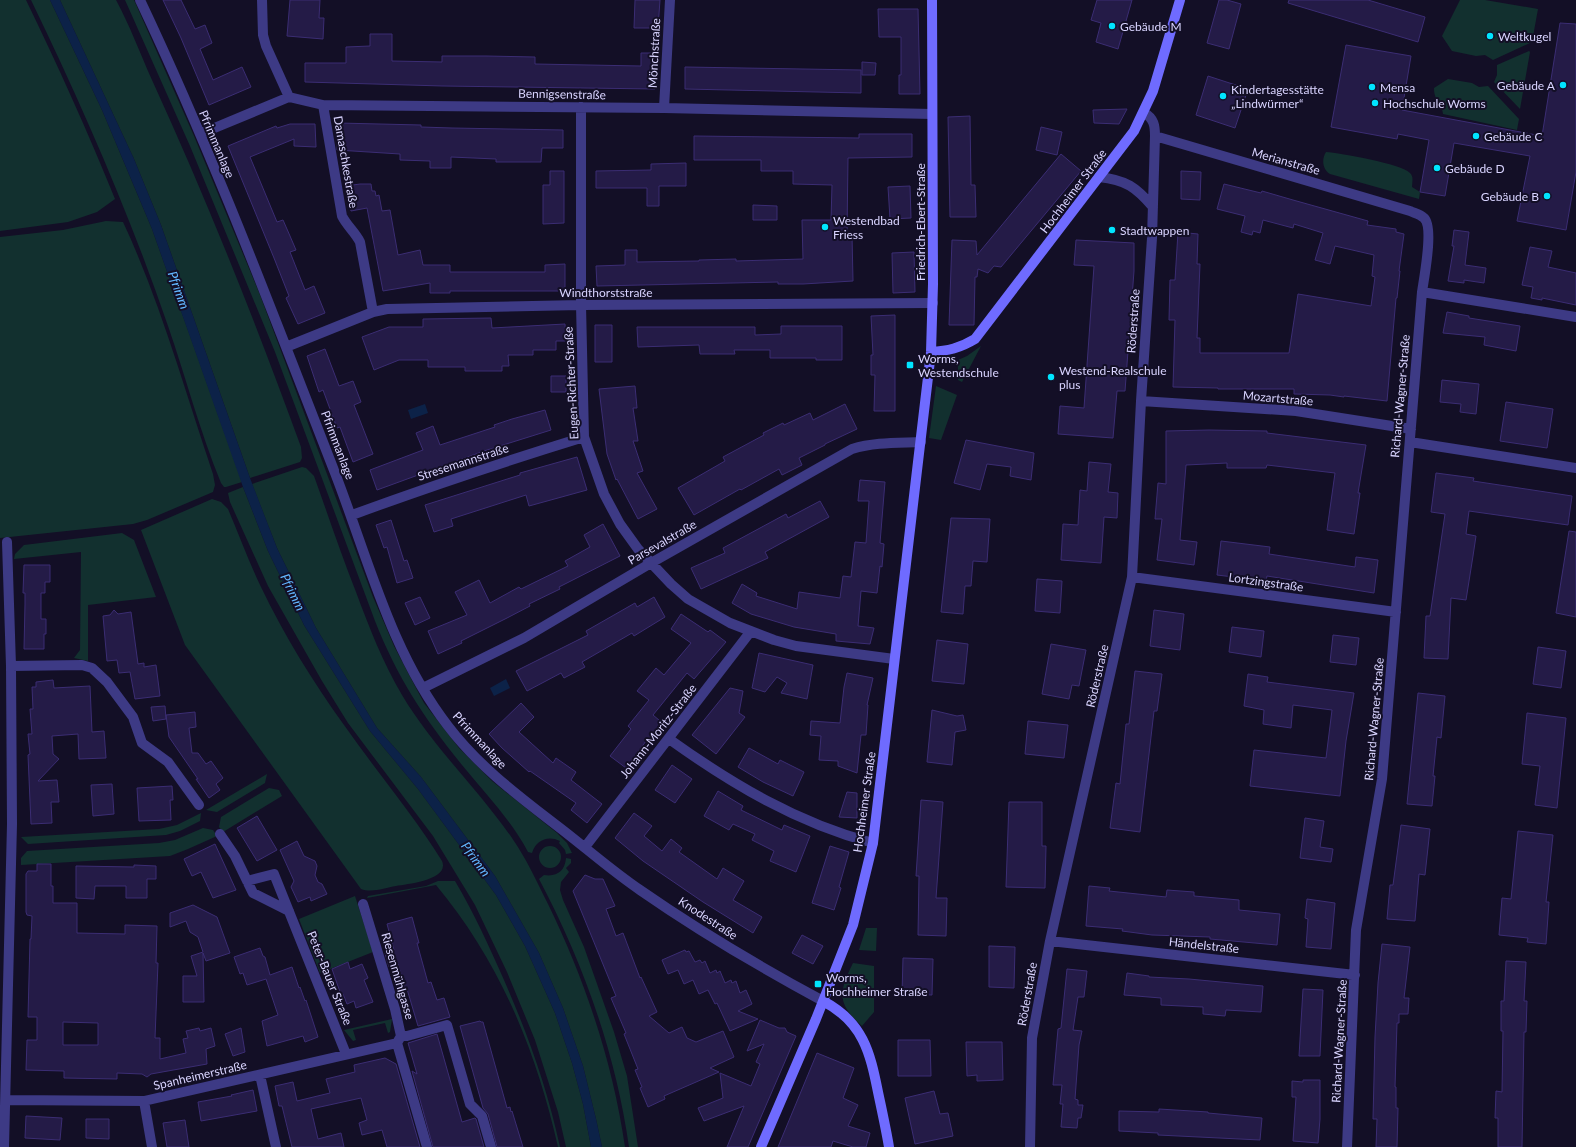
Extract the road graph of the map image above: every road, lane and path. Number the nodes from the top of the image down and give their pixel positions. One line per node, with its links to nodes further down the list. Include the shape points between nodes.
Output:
1 (140, 0): 12 (street, Pfrimmanlage)
2 (262, 0): 6 (street, via 263,35 266,46)
3 (670, 0): 9 (street, Mönchstraße)
4 (932, 0): 11 (street, Friedrich-Ebert-Straße)
5 (1180, 0): 10 (street, Hochheimer Straße, via 1153,92)
6 (289, 97): 7 (street, Bennigsenstraße); 12 (street)
7 (323, 105): 8 (street, Bennigsenstraße); 20 (street, Damaschkestraße, via 342,216 360,242)
8 (581, 107): 9 (street, Bennigsenstraße); 19 (street, Eugen-Richter-Straße)
9 (664, 108): 11 (street, Bennigsenstraße)
10 (1144, 113): 13 (street, Röderstraße, via 1154,122); 14 (street, Hochheimer Straße)
11 (932, 114): 18 (street, Friedrich-Ebert-Straße)
12 (200, 134): 22 (street, Pfrimmanlage)
13 (1155, 136): 15 (street, Röderstraße); 16 (street, Merianstraße)
14 (1100, 177): 15 (street, via 1113,178 1135,187); 23 (street, Hochheimer Straße, via 975,339 955,349)
15 (1153, 207): 24 (street, Röderstraße)
16 (1410, 211): 17 (street, Richard-Wagner-Straße, via 1423,217 1428,226)
17 (1422, 292): 21 (street); 25 (street, Richard-Wagner-Straße)
18 (933, 303): 19 (street, Windthorststraße); 23 (street, Friedrich-Ebert-Straße)
19 (581, 305): 20 (street, Windthorststraße, via 387,309); 26 (street, Eugen-Richter-Straße)
20 (372, 312): 22 (street, Windthorststraße)
21 (1576, 317)
22 (286, 347): 30 (street, Pfrimmanlage)
23 (930, 352): 27 (street, Friedrich-Ebert-Straße)
24 (1141, 401): 25 (street, Mozartstraße, via 1296,412); 33 (street, Röderstraße)
25 (1411, 429): 28 (street, Richard-Wagner-Straße)
26 (584, 437): 30 (street, Stresemannstraße, via 413,492); 32 (street, Eugen-Richter-Straße, via 604,494 620,524)
27 (921, 442): 32 (street, Parsevalstraße, via 868,444 852,449); 36 (street, Hochheimer Straße)
28 (1410, 442): 29 (street); 34 (street, Richard-Wagner-Straße)
29 (1576, 468)
30 (352, 515): 38 (street, Pfrimmanlage, via 392,625)
31 (6, 542): 37 (street)
32 (651, 563): 35 (street, Eugen-Richter-Straße, via 688,599 730,623); 38 (street, Parsevalstraße, via 524,638)
33 (1132, 577): 34 (street, Lortzingstraße); 47 (street, Röderstraße)
34 (1396, 612): 48 (street, Richard-Wagner-Straße, via 1382,779 1356,930)
35 (751, 631): 36 (street, Eugen-Richter-Straße, via 796,646); 39 (street, Johann-Moritz-Straße)
36 (894, 659): 42 (street, Hochheimer Straße)
37 (11, 666): 40 (street, via 82,665 92,668 107,682 133,717 142,743 168,762); 53 (street, via 11,848)
38 (423, 688): 43 (street, Pfrimmanlage, via 448,727 477,759 509,788)
39 (669, 739): 42 (street, via 749,792 808,820); 43 (street, Johann-Moritz-Straße)
40 (199, 805)
41 (220, 834): 44 (street, via 235,856)
42 (873, 843): 49 (street, Hochheimer Straße, via 853,925)
43 (585, 847): 49 (street, Knodestraße, via 637,888 686,920 749,960)
44 (247, 881): 46 (street, via 253,893); 46 (street, Peter-Bauer Straße, via 274,874)
45 (363, 904): 50 (street, Riesenmühlgasse, via 396,1009)
46 (289, 912): 51 (street, Peter-Bauer Straße)
47 (1050, 941): 48 (street, Händelstraße); 62 (street, Röderstraße, via 1032,1038)
48 (1355, 974): 63 (street, Richard-Wagner-Straße)
49 (823, 1001): 60 (street, Hochheimer Straße); 61 (street, via 846,1017 868,1049)
50 (399, 1039): 51 (street, Spanheimerstraße); 58 (street, Riesenmühlgasse); 59 (street, Spanheimerstraße, via 446,1025 470,1104 482,1116)
51 (346, 1054): 52 (street, Spanheimerstraße)
52 (260, 1075): 54 (street, Spanheimerstraße); 57 (street)
53 (6, 1100): 54 (street, Spanheimerstraße); 55 (street)
54 (144, 1101): 56 (street)
55 (4, 1147)
56 (152, 1147)
57 (276, 1147)
58 (427, 1147)
59 (491, 1147)
60 (761, 1147)
61 (889, 1147)
62 (1030, 1147)
63 (1346, 1147)

